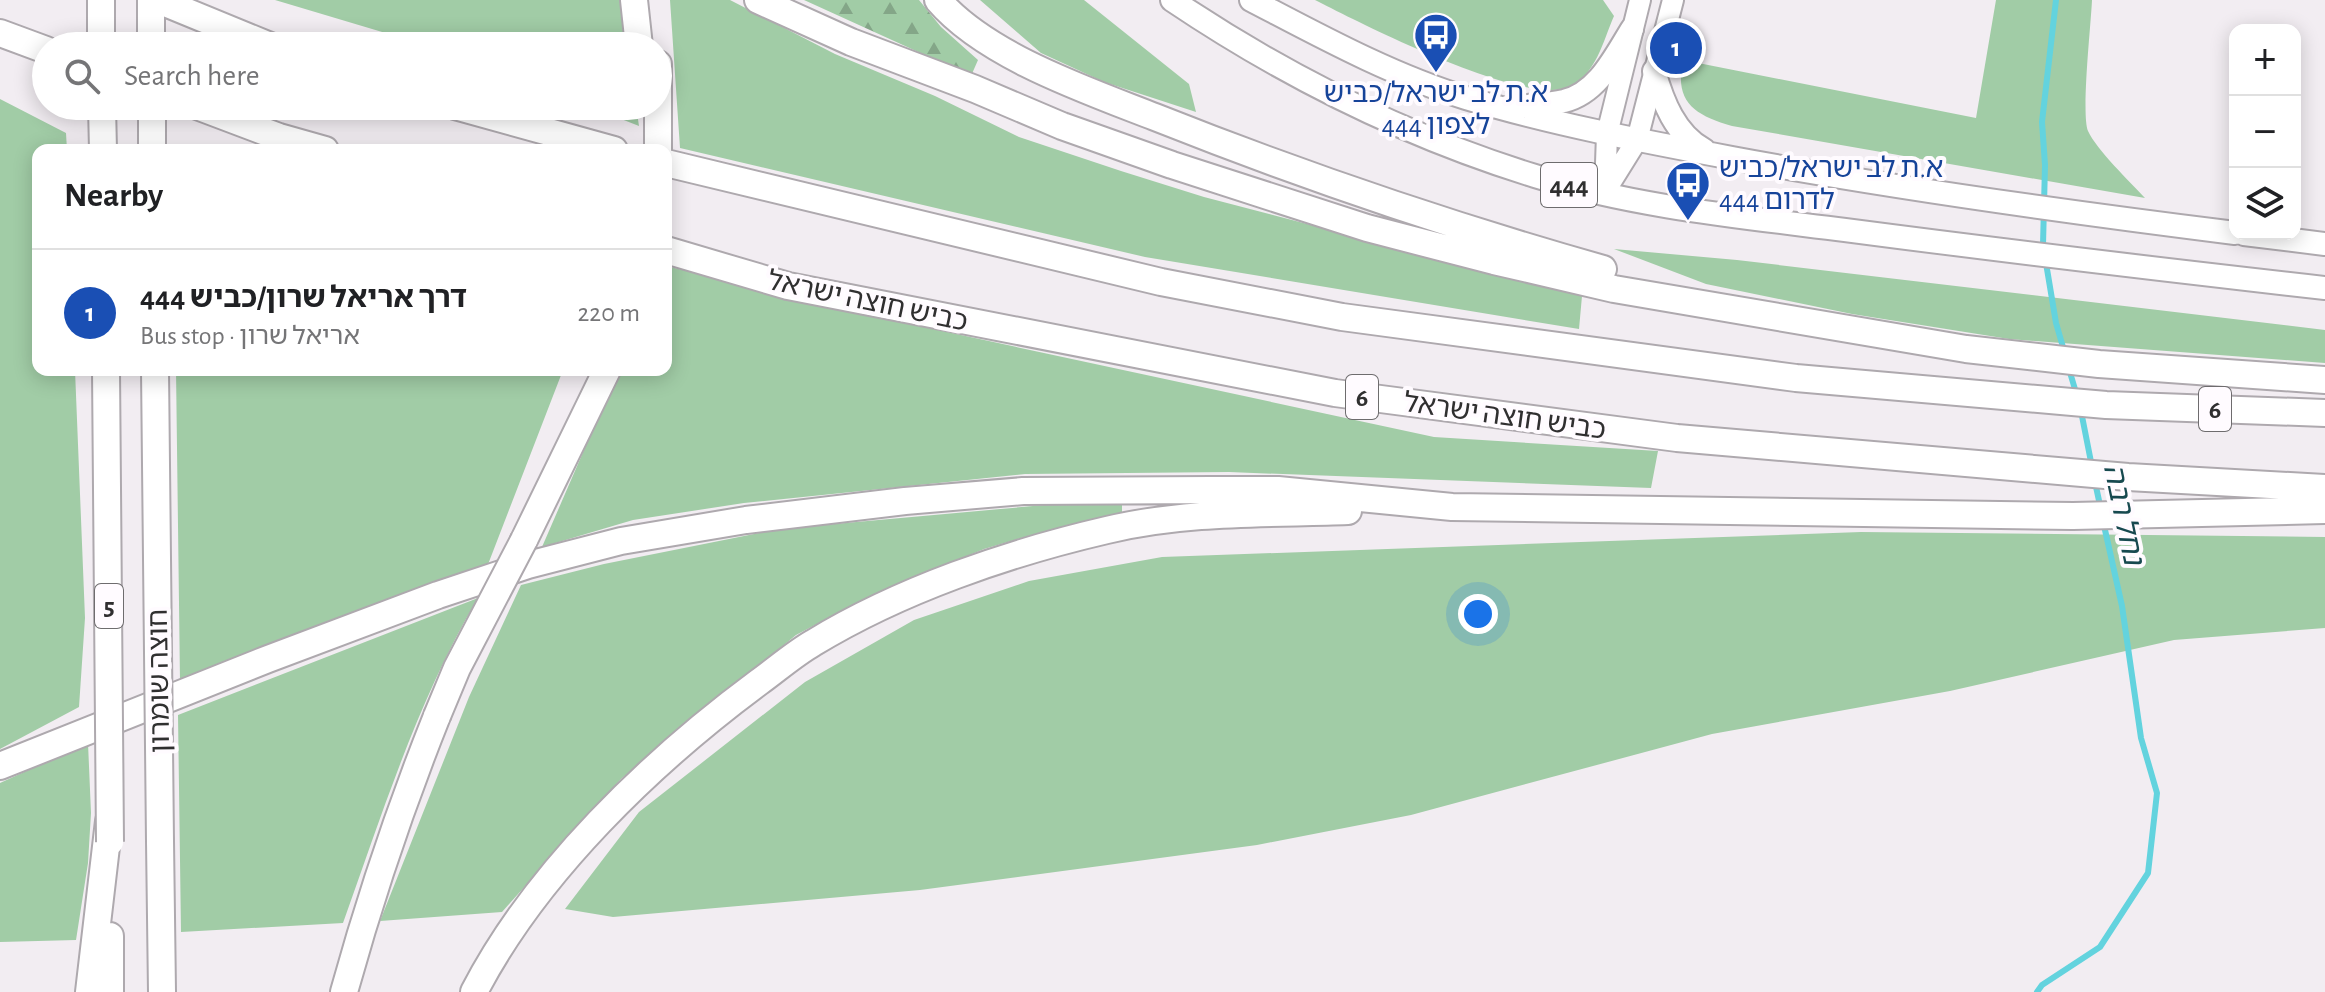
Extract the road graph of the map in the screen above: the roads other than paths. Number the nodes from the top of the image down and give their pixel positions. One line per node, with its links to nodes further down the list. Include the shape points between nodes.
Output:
1 (101, 0): 13 (highway)
2 (151, 0): 14 (highway)
3 (158, 0): 15 (highway)
4 (634, 0): 16 (highway)
5 (653, 0): 17 (highway)
6 (758, 0): 44 (highway, via 1062,126 1367,228 1614,289)
7 (938, 0): 44 (highway, via 952,17 1016,58 1224,144 1539,250)
8 (1172, 0): 38 (main road, 444, via 1350,105 1468,154)
9 (1251, 0): 21 (main road, 444, via 1355,53)
10 (1640, 0): 12 (main road)
11 (1673, 0): 20 (main road)
12 (1632, 29): 21 (main road, via 1604,75 1575,97); 28 (main road)
13 (101, 32)
14 (151, 32)
15 (236, 32)
16 (637, 32)
17 (656, 32)
18 (0, 33): 19 (highway)
19 (32, 45)
20 (1654, 71): 29 (main road); 36 (main road, via 1683,133)
21 (1506, 109): 28 (main road, 444)
22 (102, 120): 30 (highway)
23 (152, 120): 31 (highway)
24 (234, 120): 32 (highway)
25 (506, 120): 33 (highway)
26 (642, 120): 34 (highway)
27 (658, 120): 35 (highway)
28 (1607, 134): 29 (main road, 444); 38 (main road)
29 (1637, 140): 36 (main road, 444); 38 (main road)
30 (103, 144)
31 (152, 144)
32 (304, 144)
33 (592, 144)
34 (641, 144)
35 (658, 144)
36 (1712, 154): 39 (main road, 444, via 2073,213)
37 (672, 164): 50 (highway, 6, via 1161,282 1342,317 1796,378 2054,402)
38 (1604, 193): 43 (main road, 444, via 1690,210)
39 (2229, 232)
40 (2293, 240): 41 (main road)
41 (2325, 244)
42 (672, 252): 51 (highway, כביש חוצה ישראל / 6, via 788,286 1335,393 1677,438 2128,477)
43 (2325, 288)
44 (1764, 315): 49 (highway, via 2046,359)
45 (106, 376): 56 (highway, חוצה שומרון / 5, bridge, via 109,834)
46 (155, 376): 59 (highway, חוצה שומרון / 5, bridge)
47 (587, 376): 54 (highway)
48 (604, 376): 54 (highway)
49 (2325, 380)
50 (2325, 413)
51 (2325, 488)
52 (1452, 507): 53 (highway, via 2073,516); 55 (highway, via 1278,490 1023,491 778,516 621,541 438,595); 61 (highway, via 1180,517 1122,527 1033,550 882,606 812,643 661,761 542,888)
53 (2325, 510)
54 (524, 540): 60 (highway, bridge, via 437,716)
55 (0, 766)
56 (103, 927): 57 (highway); 58 (highway, חוצה שומרון / 5)
57 (89, 992)
58 (110, 992)
59 (162, 992)
60 (344, 992)
61 (474, 992)

